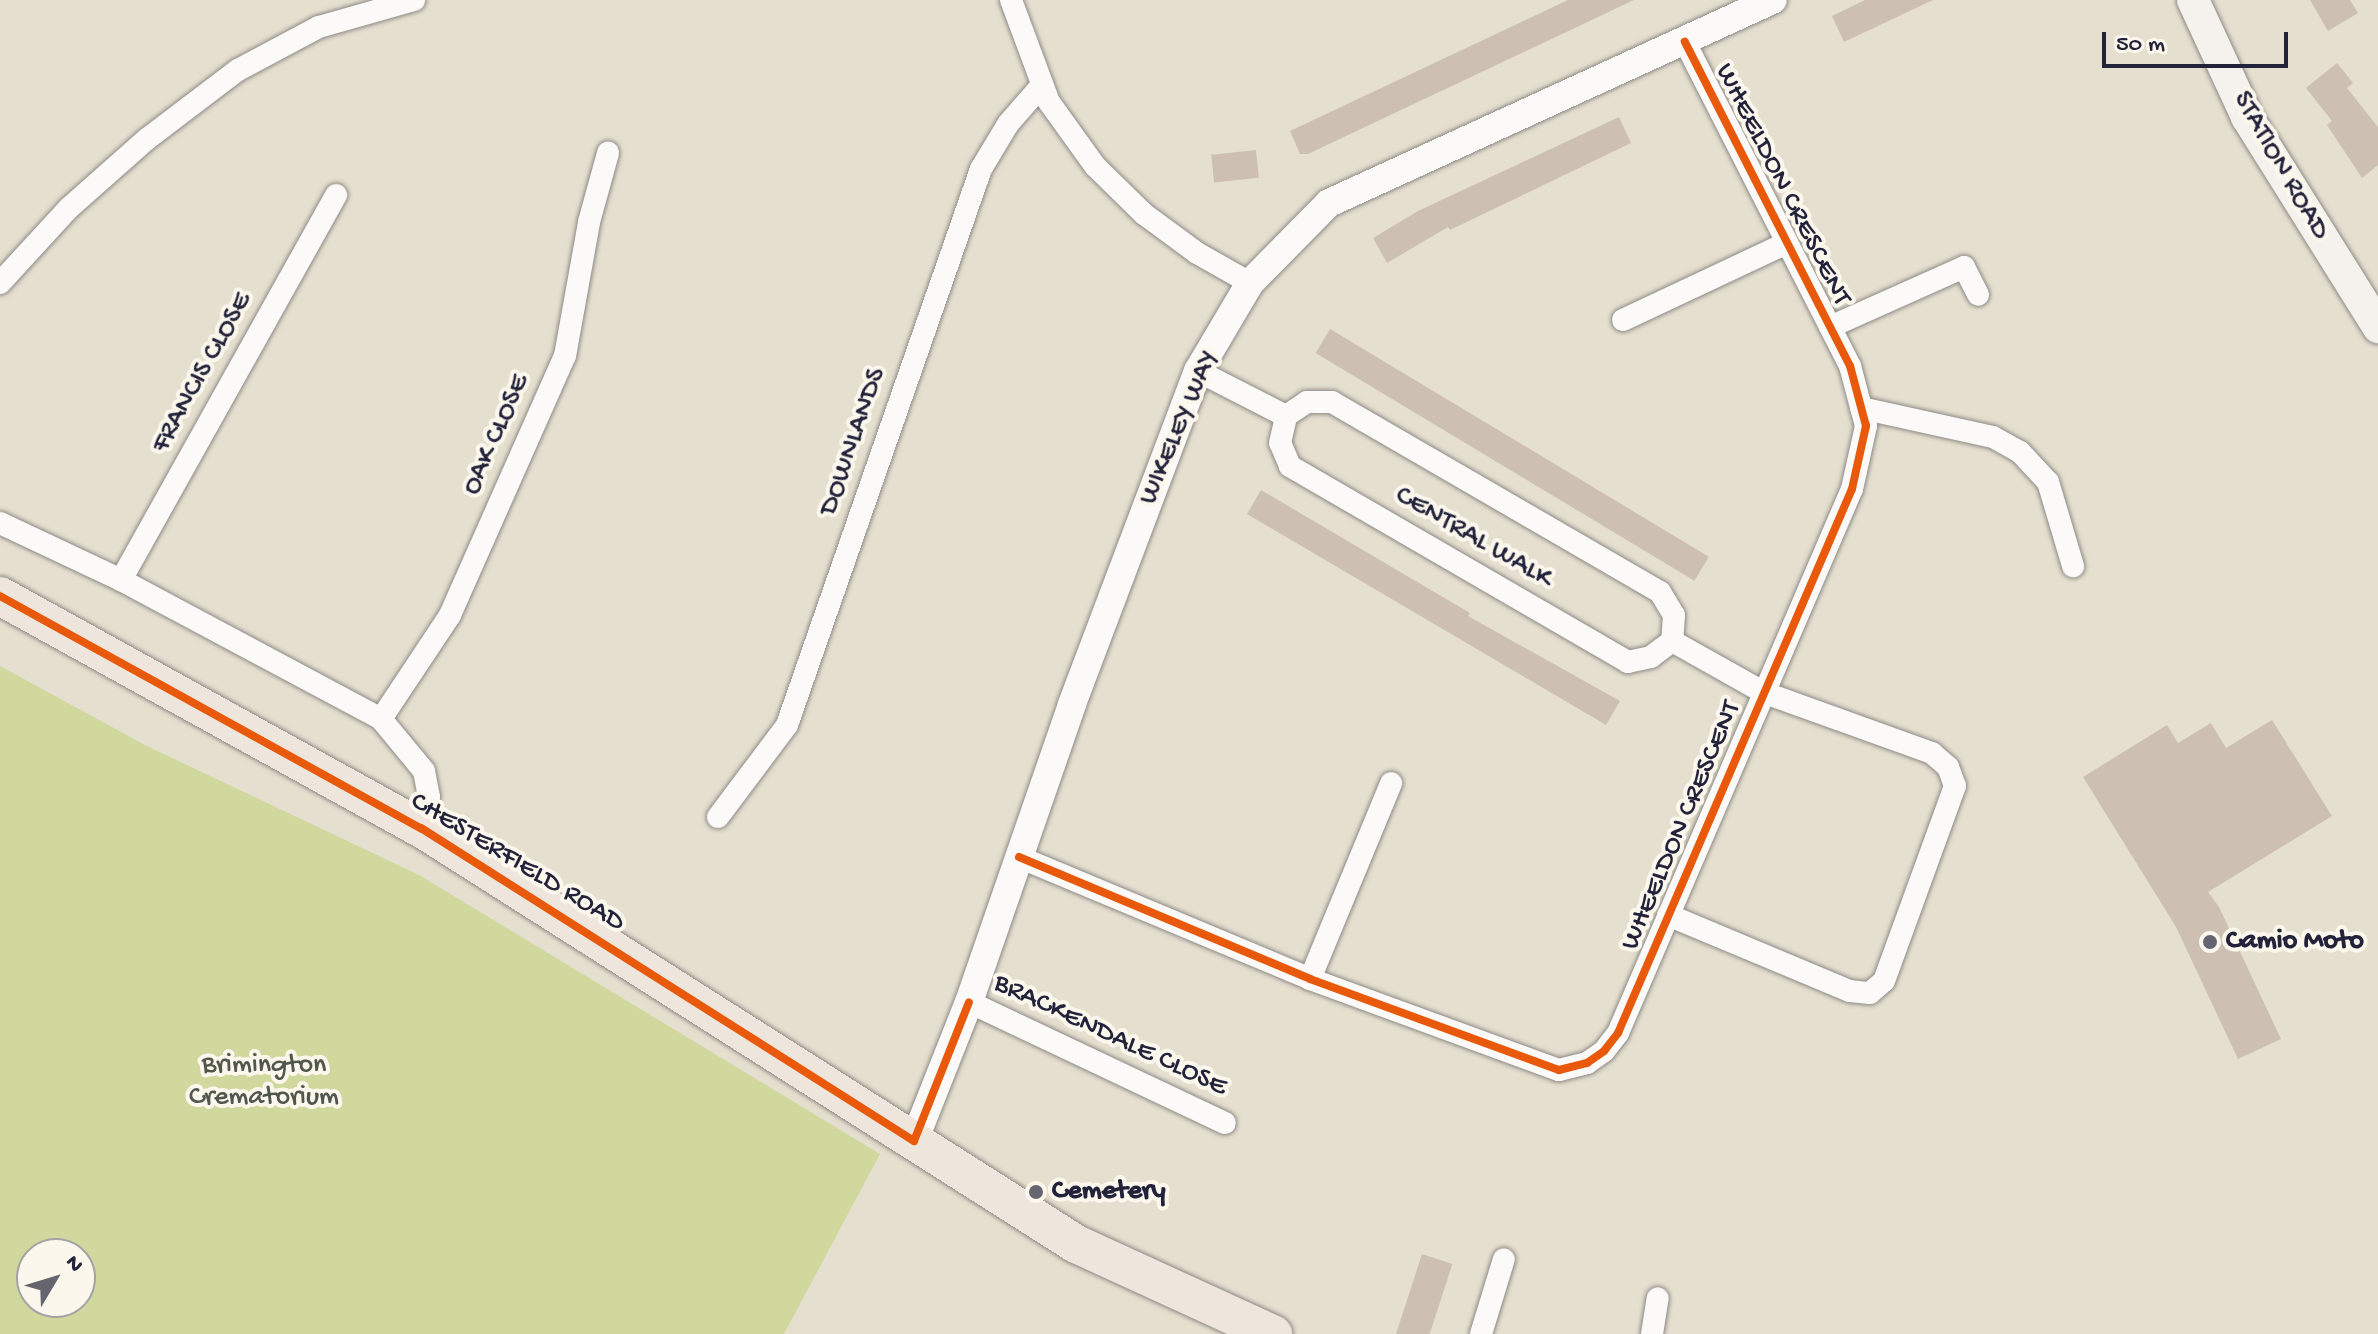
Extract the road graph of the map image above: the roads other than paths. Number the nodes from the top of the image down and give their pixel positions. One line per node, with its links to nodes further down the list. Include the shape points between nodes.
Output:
1 (414, 0): 5 (street)
2 (1011, 0): 7 (street)
3 (2193, 0): 16 (main road, STATION ROAD, via 2247,117)
4 (1760, 3): 6 (street, WIKELEY WAY)
5 (365, 7): 11 (street, via 238,70 147,139 69,208)
6 (1685, 42): 10 (street, WHEELDON CRESCENT); 12 (street, WIKELEY WAY, via 1329,203)
7 (1042, 85): 12 (street, via 1095,166 1144,214); 28 (street, DOWNLANDS, via 1008,124 981,169 787,725)
8 (608, 153): 26 (street, OAK CLOSE, via 589,222 565,356 450,615)
9 (336, 195): 22 (street, FRANCIS CLOSE)
10 (1787, 243): 14 (street); 15 (street, WHEELDON CRESCENT)
11 (0, 283)
12 (1250, 283): 17 (street, WIKELEY WAY)
13 (1978, 295): 15 (street, via 1964,267)
14 (1623, 320)
15 (1830, 327): 18 (street, WHEELDON CRESCENT, via 1850,366)
16 (2378, 327)
17 (1198, 371): 19 (street); 30 (street, WIKELEY WAY)
18 (1861, 408): 21 (street, via 1993,437 2020,452 2048,482); 25 (street, WHEELDON CRESCENT, via 1866,426 1852,489)
19 (1286, 416): 24 (street, CENTRAL WALK, via 1307,402 1332,402 1660,592 1674,615); 24 (street, CENTRAL WALK, via 1280,443 1290,466 1628,662 1651,657)
20 (0, 523): 22 (street, CHESTERFIELD ROAD)
21 (2073, 566)
22 (121, 580): 26 (street, CHESTERFIELD ROAD)
23 (0, 596): 29 (highway, CHESTERFIELD ROAD)
24 (1672, 641): 25 (street)
25 (1763, 692): 31 (street, WHEELDON CRESCENT); 31 (street, via 1932,753 1948,767 1955,786 1884,981 1870,993 1850,991)
26 (381, 719): 29 (street, CHESTERFIELD ROAD, via 424,771 429,797)
27 (1391, 783): 32 (street)
28 (718, 817)
29 (421, 828): 35 (highway, CHESTERFIELD ROAD)
30 (1019, 857): 32 (street, WHEELDON CRESCENT); 33 (street, WIKELEY WAY)
31 (1668, 915): 32 (street, WHEELDON CRESCENT, via 1618,1033 1587,1063 1559,1070)
32 (1310, 979)
33 (969, 1002): 34 (street, BRACKENDALE CLOSE); 35 (street, WIKELEY WAY)
34 (1225, 1123)
35 (914, 1141): 38 (highway, CHESTERFIELD ROAD, via 1076,1244)
36 (1504, 1259): 39 (street)
37 (1658, 1298): 40 (street)
38 (1273, 1334)
39 (1481, 1334)
40 (1652, 1334)

